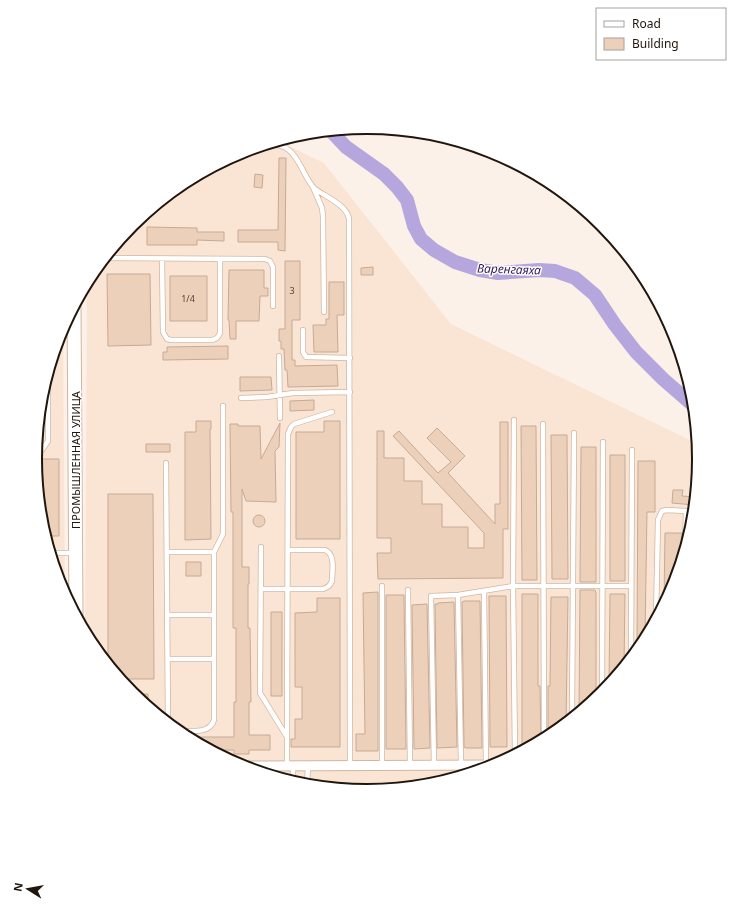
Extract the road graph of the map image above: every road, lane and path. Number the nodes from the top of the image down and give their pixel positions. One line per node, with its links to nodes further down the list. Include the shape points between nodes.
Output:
1 (281, 146): 2 (lane, via 299,161)
2 (313, 187): 7 (lane, via 323,211); 11 (lane, via 344,209 348,215)
3 (111, 258): 4 (lane)
4 (162, 259): 5 (lane); 5 (lane, via 163,332 167,339 212,340 219,337 220,333)
5 (220, 259): 6 (lane, via 270,261 273,266)
6 (273, 306)
7 (324, 312)
8 (74, 319): 33 (main road, ПРОМЫШЛЕННАЯ УЛИЦА)
9 (303, 330): 11 (lane, via 303,352 306,357)
10 (279, 356): 14 (lane)
11 (350, 358): 12 (lane)
12 (350, 392): 14 (lane); 60 (lane)
13 (48, 395): 23 (lane, via 48,441)
14 (279, 395): 15 (lane, via 267,398); 18 (lane)
15 (241, 398)
16 (223, 406): 31 (lane, via 223,534)
17 (332, 412): 29 (lane, via 299,421 290,427)
18 (280, 418)
19 (514, 420): 36 (lane)
20 (543, 424): 37 (lane)
21 (574, 433): 34 (lane)
22 (603, 442): 38 (lane)
23 (42, 450)
24 (632, 450): 39 (lane)
25 (166, 463): 30 (lane)
26 (686, 511): 27 (lane); 46 (lane, via 662,511 658,520)
27 (686, 522)
28 (261, 547): 40 (lane)
29 (288, 550): 41 (lane); 41 (lane, via 325,550 331,554 332,559 332,581 328,587)
30 (167, 552): 31 (lane); 47 (lane)
31 (214, 552): 48 (lane)
32 (56, 553): 33 (lane)
33 (76, 553): 45 (main road, ПРОМЫШЛЕННАЯ УЛИЦА)
34 (574, 585): 37 (lane); 38 (lane); 53 (lane)
35 (382, 586): 61 (lane)
36 (513, 586): 37 (lane); 43 (lane); 58 (lane)
37 (543, 586): 56 (lane)
38 (602, 586): 39 (lane); 52 (lane)
39 (631, 586): 49 (lane)
40 (261, 589): 41 (lane); 57 (lane, via 260,693)
41 (289, 589): 57 (lane)
42 (408, 590): 62 (lane)
43 (484, 592): 44 (lane); 59 (lane)
44 (458, 595): 63 (lane, via 432,596); 64 (lane)
45 (76, 602)
46 (656, 605)
47 (167, 615): 48 (lane); 50 (lane)
48 (214, 615): 51 (lane)
49 (631, 648)
50 (168, 659): 51 (lane); 54 (lane)
51 (214, 659): 55 (lane, via 214,720 205,730)
52 (602, 683)
53 (572, 710)
54 (168, 715)
55 (189, 731)
56 (544, 731)
57 (287, 737): 67 (lane)
58 (515, 748)
59 (489, 760)
60 (350, 765): 61 (street); 68 (street)
61 (382, 765): 62 (street)
62 (410, 765): 63 (street)
63 (434, 765): 64 (street)
64 (461, 765): 65 (street)
65 (473, 765)
66 (263, 766): 67 (street)
67 (290, 766): 68 (street); 69 (lane)
68 (308, 766): 70 (lane)
69 (292, 774)
70 (307, 778)

